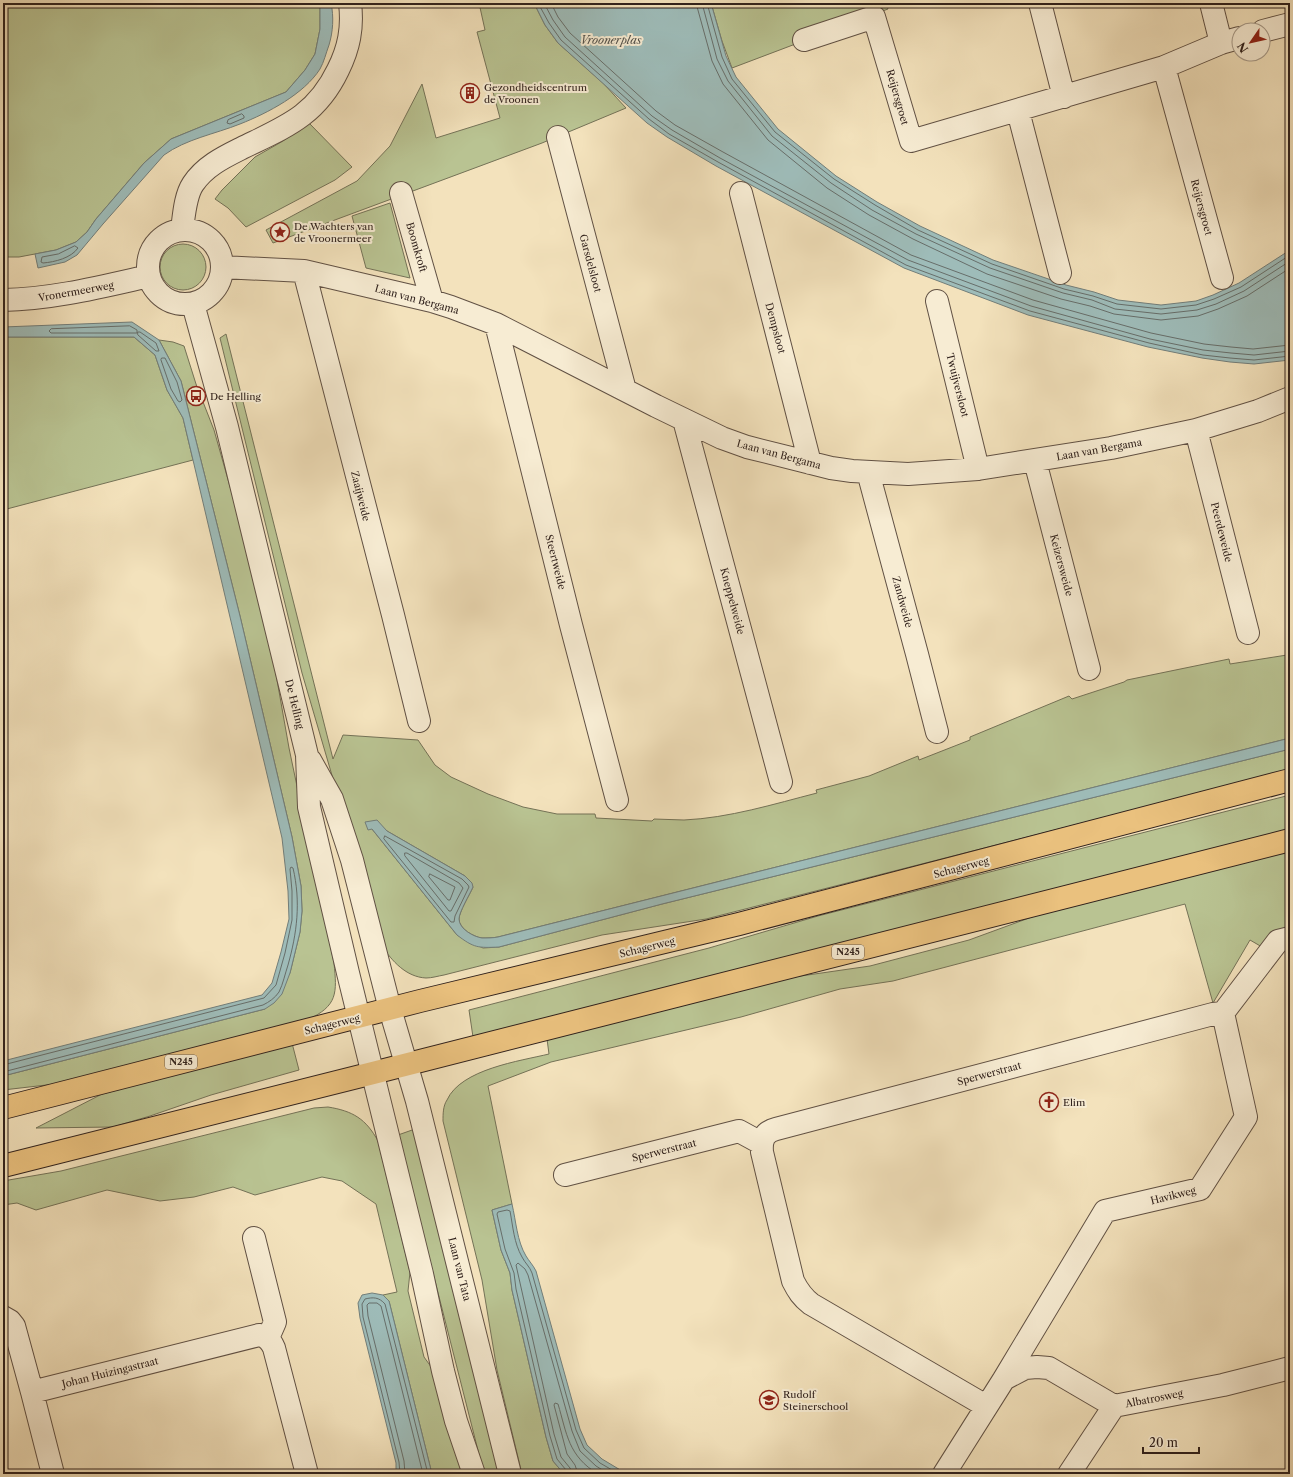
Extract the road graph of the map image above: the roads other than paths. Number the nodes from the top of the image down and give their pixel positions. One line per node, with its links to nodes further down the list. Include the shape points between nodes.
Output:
1 (350, 3): 14 (street, via 352,27 349,40 340,67 325,94 301,117 230,154 201,174 190,190)
2 (1040, 3): 9 (street)
3 (1210, 3): 7 (street, Reijersgroet)
4 (1290, 24): 5 (street)
5 (1271, 29)
6 (804, 40): 10 (street, Reijersgroet, via 874,17 910,141)
7 (1230, 40): 8 (street, Reijersgroet)
8 (1164, 67): 9 (street, Reijersgroet); 19 (street, Reijersgroet)
9 (1064, 97): 10 (street, Reijersgroet)
10 (1018, 111): 17 (street)
11 (558, 137): 25 (street, Garsdelsloot)
12 (401, 193): 21 (street, Boomkroft)
13 (741, 193): 30 (street, Dempsloot)
14 (182, 230): 15 (street, via 201,234 210,240 221,257); 18 (street, via 166,235 155,246 149,260)
15 (222, 267): 16 (street, Laan van Bergama); 23 (street, via 222,275 214,291)
16 (304, 271): 21 (street, Laan van Bergama); 35 (street, Zaaijweide)
17 (1060, 273)
18 (149, 276): 20 (street, Vronermeerweg, via 55,296); 23 (street, via 160,295 170,301)
19 (1222, 278)
20 (3, 300)
21 (432, 301): 24 (street, Laan van Bergama)
22 (937, 301): 31 (street, Twuijversloot)
23 (193, 304): 37 (street, De Helling, via 227,427)
24 (496, 324): 25 (street, Laan van Bergama); 40 (street, Steertweide, via 571,625)
25 (624, 390): 27 (street, Laan van Bergama)
26 (1290, 398): 28 (street, Laan van Bergama)
27 (684, 420): 30 (street, Laan van Bergama, via 747,447); 39 (street, Kneppelweide)
28 (1196, 430): 29 (street, Laan van Bergama); 33 (street, Peerdeweide)
29 (1035, 461): 31 (street, Laan van Bergama); 34 (street, Keizersweide)
30 (810, 463): 32 (street, Laan van Bergama)
31 (978, 469): 32 (street, Laan van Bergama, via 908,474)
32 (868, 472): 36 (street, Zandweide)
33 (1248, 633)
34 (1089, 669)
35 (418, 721)
36 (937, 732)
37 (308, 755): 43 (street, De Helling, via 332,799 352,860); 45 (street, De Helling, via 309,807)
38 (1290, 780): 43 (main road, Schagerweg / N245, via 739,924)
39 (782, 782)
40 (618, 800)
41 (1290, 840): 46 (main road, N245)
42 (1290, 938): 44 (street, via 1278,941)
43 (390, 1009): 45 (main road, Schagerweg / N245); 46 (street, Laan van Tata)
44 (1223, 1013): 49 (street, Sperwerstraat, via 776,1128 770,1130); 56 (street, Havikweg, via 1246,1117 1200,1189 1105,1211)
45 (359, 1017): 47 (street, De Helling); 48 (main road, Schagerweg / N245)
46 (407, 1064): 47 (main road, N245); 63 (street, Laan van Tata)
47 (373, 1073): 50 (main road, N245); 62 (street, via 443,1371)
48 (3, 1108)
49 (762, 1142): 51 (street, Sperwerstraat, via 739,1131); 58 (street, via 762,1152 793,1281 801,1295 811,1304)
50 (3, 1166)
51 (565, 1175)
52 (254, 1238): 54 (street, via 275,1322)
53 (3, 1317): 57 (street, via 14,1326)
54 (268, 1338): 57 (street, Johan Huizingastraat, via 259,1335); 61 (street, via 274,1348)
55 (1290, 1368): 59 (street, Albatrosweg, via 1223,1385)
56 (1004, 1379): 58 (street, Havikweg); 59 (street, Albatrosweg, via 1025,1368 1049,1368)
57 (32, 1392): 60 (street)
58 (986, 1406): 64 (street)
59 (1114, 1406): 65 (street)
60 (53, 1474)
61 (307, 1474)
62 (474, 1474)
63 (510, 1474)
64 (944, 1474)
65 (1070, 1474)

